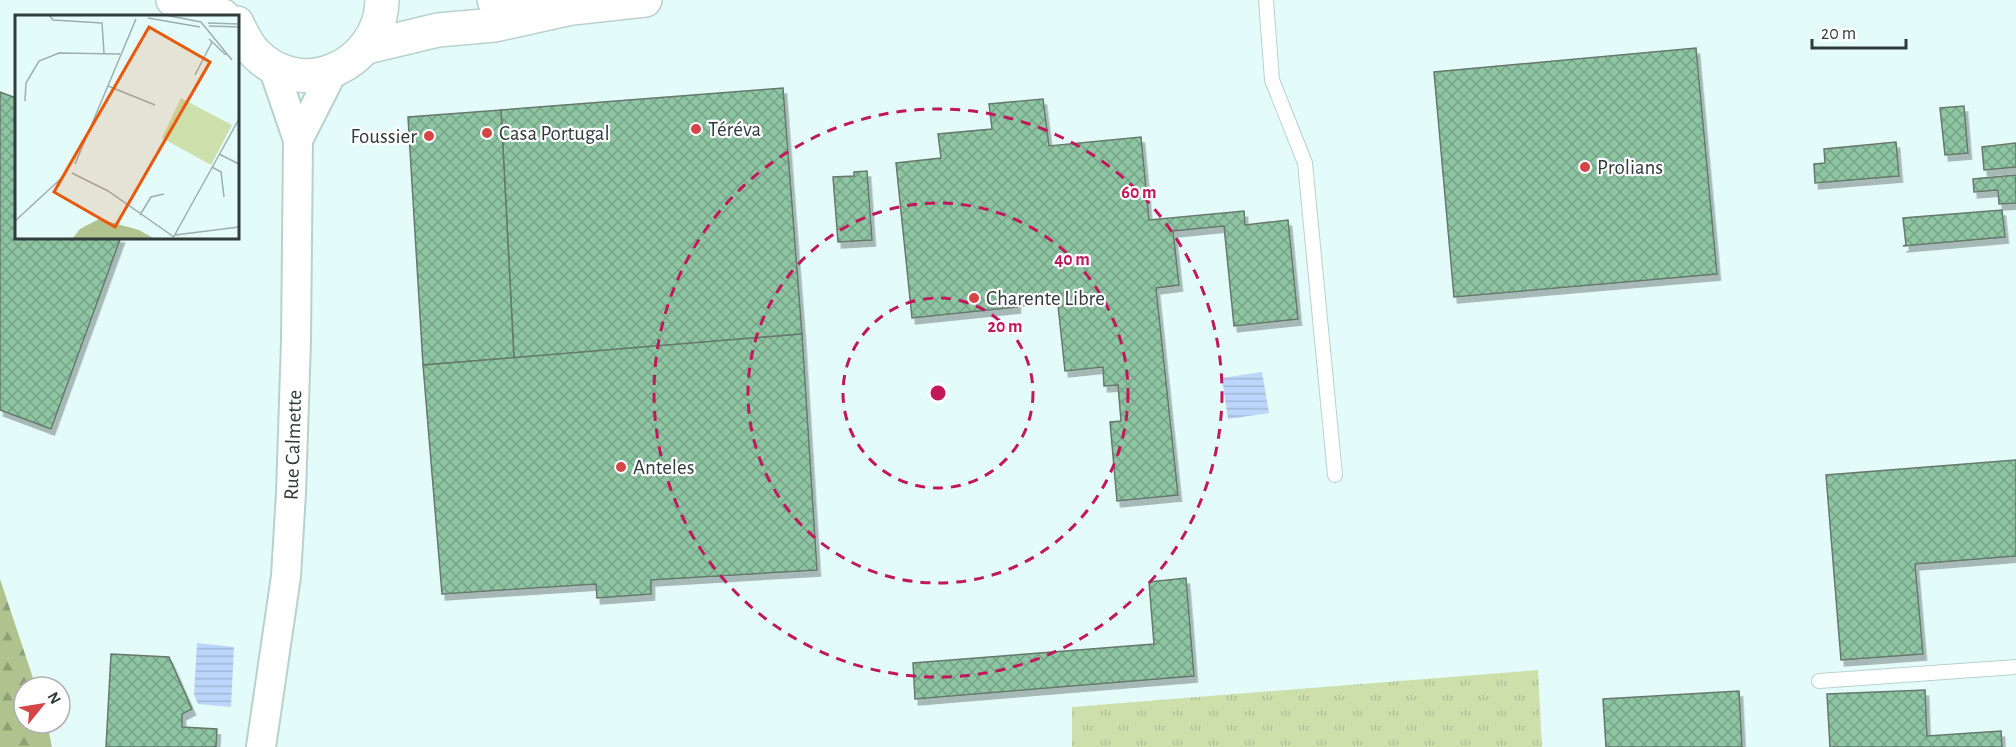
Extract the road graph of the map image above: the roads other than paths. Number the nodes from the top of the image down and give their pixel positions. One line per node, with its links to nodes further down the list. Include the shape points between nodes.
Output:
1 (173, 0): 8 (main road)
2 (234, 0): 9 (main road)
3 (382, 0): 11 (main road, via 378,26)
4 (494, 0): 7 (main road)
5 (645, 0): 7 (main road)
6 (1266, 0): 15 (lane, via 1272,80 1305,163)
7 (572, 8): 11 (main road, via 495,25 438,30)
8 (221, 15)
9 (236, 15)
10 (238, 25): 12 (main road, via 257,55)
11 (367, 47): 13 (main road, via 352,62)
12 (273, 67): 13 (main road, via 292,74); 14 (street, Rue Calmette)
13 (333, 71): 14 (street, Rue Calmette)
14 (298, 140): 18 (street, Rue Calmette, via 296,341 286,576)
15 (1335, 475)
16 (2016, 667): 17 (lane)
17 (1819, 681)
18 (261, 747)

